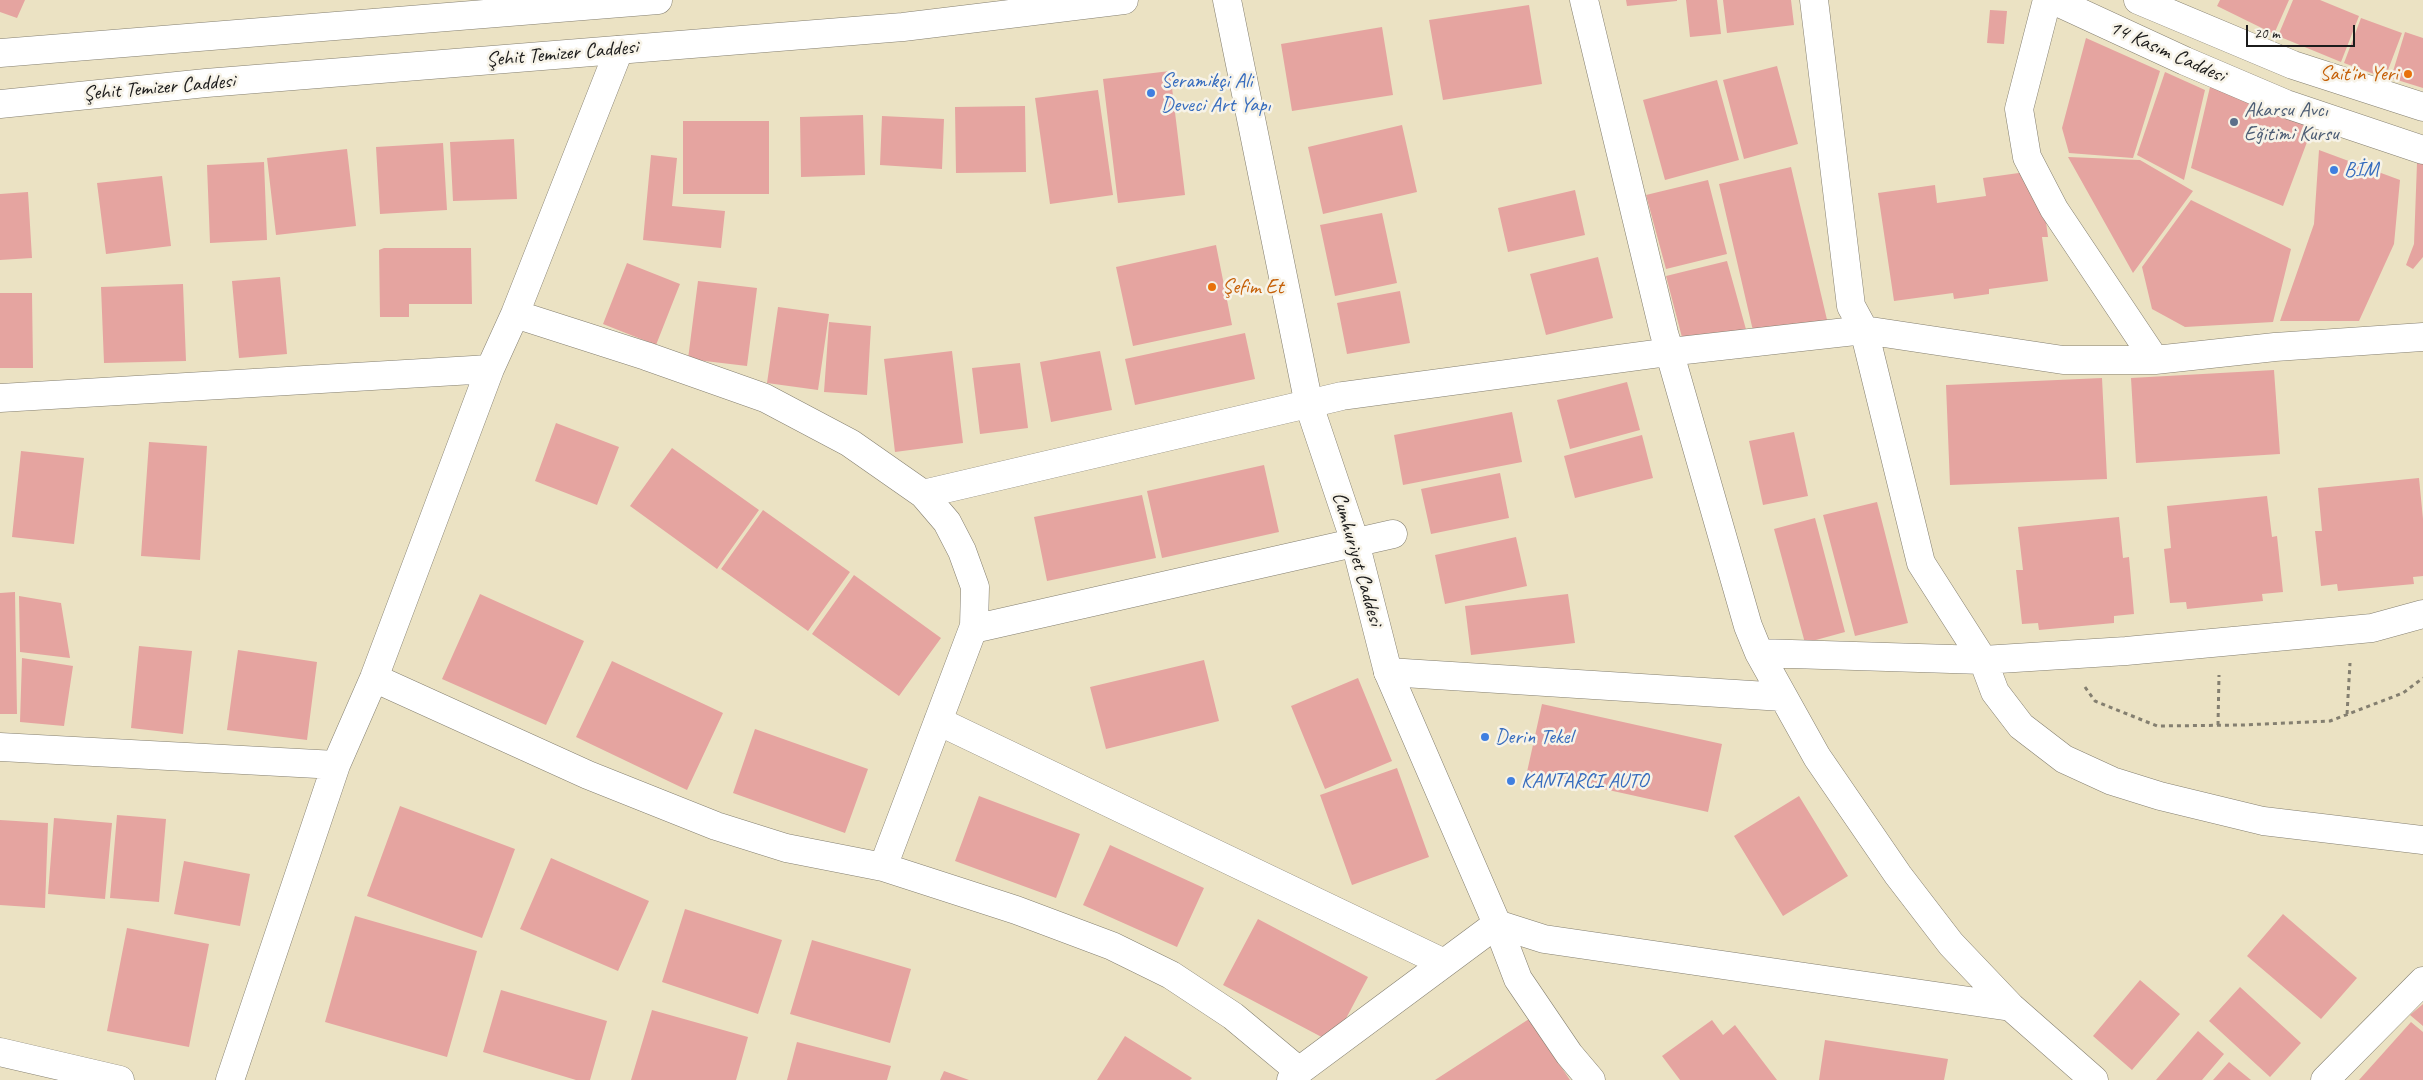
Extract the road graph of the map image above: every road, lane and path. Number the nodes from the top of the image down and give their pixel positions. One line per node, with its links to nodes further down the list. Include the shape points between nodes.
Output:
1 (658, 0): 9 (street)
2 (1124, 0): 10 (street, Şehit Temizer Caddesi, via 903,27)
3 (1227, 0): 22 (street, Cumhuriyet Caddesi)
4 (1584, 0): 18 (street)
5 (1814, 0): 16 (street, via 1852,306)
6 (2047, 0): 19 (street, via 2019,109 2027,157 2054,210)
7 (2053, 0): 14 (street, 14 Kasım Caddesi, via 2286,104)
8 (2138, 0): 13 (street, 14 Kasım Caddesi, via 2293,65)
9 (445, 9): 11 (street)
10 (619, 50): 12 (street, Şehit Temizer Caddesi, via 216,82); 15 (street)
11 (0, 53)
12 (0, 104)
13 (2423, 108)
14 (2423, 150)
15 (515, 314): 20 (street); 23 (street, via 765,398 850,443)
16 (1864, 330): 18 (street); 19 (street, via 2063,360); 32 (street, via 1921,563)
17 (2423, 337): 19 (street, via 2275,346)
18 (1669, 352): 22 (street, via 1342,396); 30 (street, via 1748,626)
19 (2155, 360)
20 (490, 369): 21 (street); 34 (street)
21 (0, 398)
22 (1309, 405): 23 (street); 25 (street, Cumhuriyet Caddesi)
23 (923, 494): 27 (street, via 947,522 962,551 975,587)
24 (1393, 534): 25 (street)
25 (1355, 542): 27 (street); 33 (street, Cumhuriyet Caddesi)
26 (2423, 614): 28 (street, via 2372,628)
27 (973, 629): 38 (street)
28 (2351, 630): 29 (street); 37 (path)
29 (2219, 642): 31 (street); 39 (path)
30 (1759, 653): 32 (street); 36 (street)
31 (2060, 655): 32 (street); 39 (path, via 2095,701 2158,726)
32 (1983, 660): 42 (street, via 1994,692 2021,726 2064,759 2112,781 2263,821)
33 (1388, 672): 36 (street); 44 (street, Cumhuriyet Caddesi)
34 (374, 678): 41 (street); 43 (street, via 588,775 716,826 786,848)
35 (2423, 678): 37 (path, via 2403,693)
36 (1783, 697): 47 (street, via 1816,757 1898,875 1951,944)
37 (2347, 714): 39 (path, via 2330,721)
38 (938, 722): 43 (street); 45 (street)
39 (2218, 725)
40 (0, 747): 41 (street)
41 (336, 765): 51 (street)
42 (2423, 840)
43 (883, 867): 49 (street, via 1016,910 1112,946 1171,975 1233,1016)
44 (1497, 924): 45 (street); 47 (street, via 1544,939); 52 (street, Cumhuriyet Caddesi, via 1518,979)
45 (1444, 963): 49 (street)
46 (2423, 981): 54 (street)
47 (2011, 1007): 53 (street)
48 (0, 1052): 50 (street)
49 (1295, 1076)
50 (120, 1080)
51 (230, 1080)
52 (1591, 1080)
53 (2094, 1080)
54 (2325, 1080)

